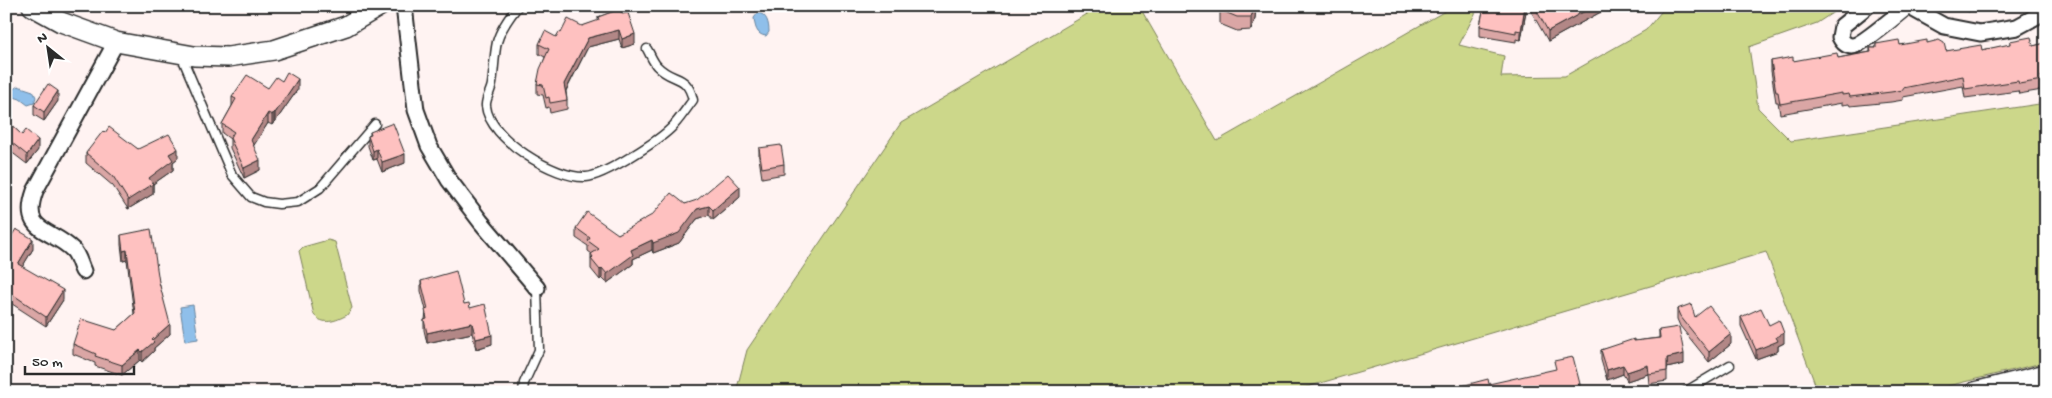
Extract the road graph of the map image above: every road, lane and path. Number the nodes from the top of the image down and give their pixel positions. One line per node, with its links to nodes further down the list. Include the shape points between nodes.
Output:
1 (32, 6): 8 (street, via 61,22)
2 (380, 6): 10 (street, via 346,26 274,50 228,57)
3 (404, 6): 13 (street, via 416,110 429,146 449,180)
4 (518, 6): 9 (lane, via 497,41 492,87 486,106 493,123 512,145 542,164 573,177 589,177 646,147 673,126 693,100 690,88 656,66)
5 (1867, 6): 6 (street, via 1842,26 1840,37 1846,44 1852,46 1861,42)
6 (1908, 6): 7 (street, via 1944,26 1980,33 2017,27)
7 (2046, 11)
8 (116, 42): 10 (street); 12 (street, via 30,204 34,221 73,250)
9 (647, 49)
10 (180, 54): 11 (lane, via 232,175 251,197 264,202 298,202 320,188)
11 (375, 124)
12 (83, 271)
13 (537, 288): 16 (lane, via 539,350)
14 (1730, 365): 17 (lane)
15 (2046, 374): 18 (street)
16 (523, 392)
17 (1684, 392)
18 (1975, 392)

